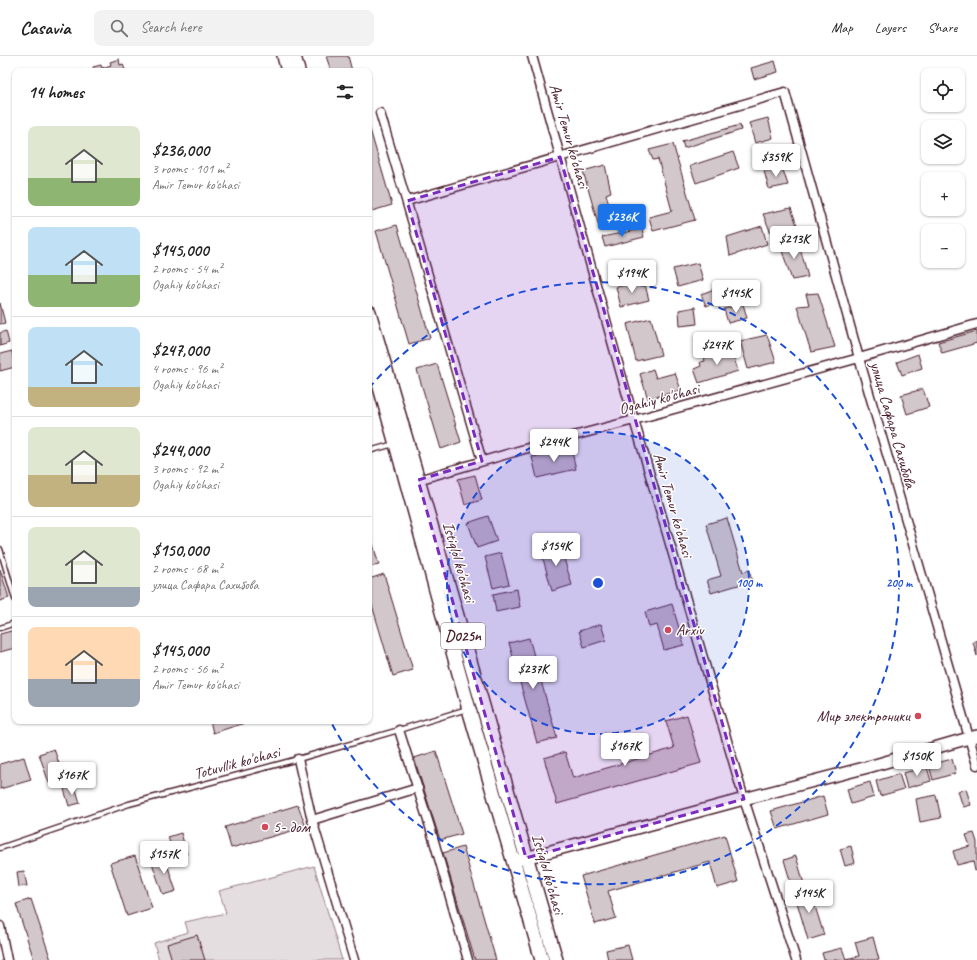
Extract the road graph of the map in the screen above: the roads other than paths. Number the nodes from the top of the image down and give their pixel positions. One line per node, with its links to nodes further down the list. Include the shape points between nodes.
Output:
1 (284, 56): 4 (main road)
2 (294, 56): 5 (main road)
3 (532, 56): 7 (street, Amir Temur ko'chasi)
4 (287, 68)
5 (297, 68)
6 (380, 113): 8 (street)
7 (560, 156): 8 (street); 11 (street, улица Сафара Сахибова, via 785,92); 13 (street, Amir Temur ko'chasi)
8 (407, 201): 16 (street)
9 (372, 322): 17 (main road, Istiqlol ko'chasi / D025n)
10 (977, 324): 11 (street, Ogahiy ko'chasi)
11 (859, 358): 13 (street, Ogahiy ko'chasi); 25 (street, улица Сафара Сахибова)
12 (372, 360): 14 (main road, Istiqlol ko'chasi / D025n)
13 (634, 420): 16 (street, Ogahiy ko'chasi); 29 (street, Amir Temur ko'chasi)
14 (396, 444): 15 (lane); 23 (main road, Istiqlol ko'chasi / D025n)
15 (372, 450)
16 (482, 461): 17 (street, Ogahiy ko'chasi)
17 (418, 480): 22 (main road, Istiqlol ko'chasi / D025n)
18 (0, 549): 19 (lane)
19 (12, 589)
20 (12, 624): 21 (lane)
21 (0, 628)
22 (482, 704): 23 (lane, Totuvllik ko'chasi); 32 (main road, Istiqlol ko'chasi / D025n)
23 (469, 709): 24 (lane, Totuvllik ko'chasi); 32 (main road, Istiqlol ko'chasi / D025n)
24 (400, 730): 26 (lane, Totuvllik ko'chasi); 28 (street)
25 (973, 737): 27 (street, улица Сафара Сахибова); 29 (street)
26 (298, 759): 30 (street); 31 (lane, Totuvllik ko'chasi, via 129,804)
27 (977, 765)
28 (418, 788): 30 (street); 36 (street)
29 (744, 799): 32 (street); 39 (street, Amir Temur ko'chasi)
30 (312, 820): 35 (street)
31 (0, 848)
32 (520, 859): 37 (main road, Istiqlol ko'chasi / D025n); 38 (main road, Istiqlol ko'chasi / D025n)
33 (0, 926): 34 (street)
34 (8, 960)
35 (354, 960)
36 (468, 960)
37 (542, 960)
38 (556, 960)
39 (796, 960)

